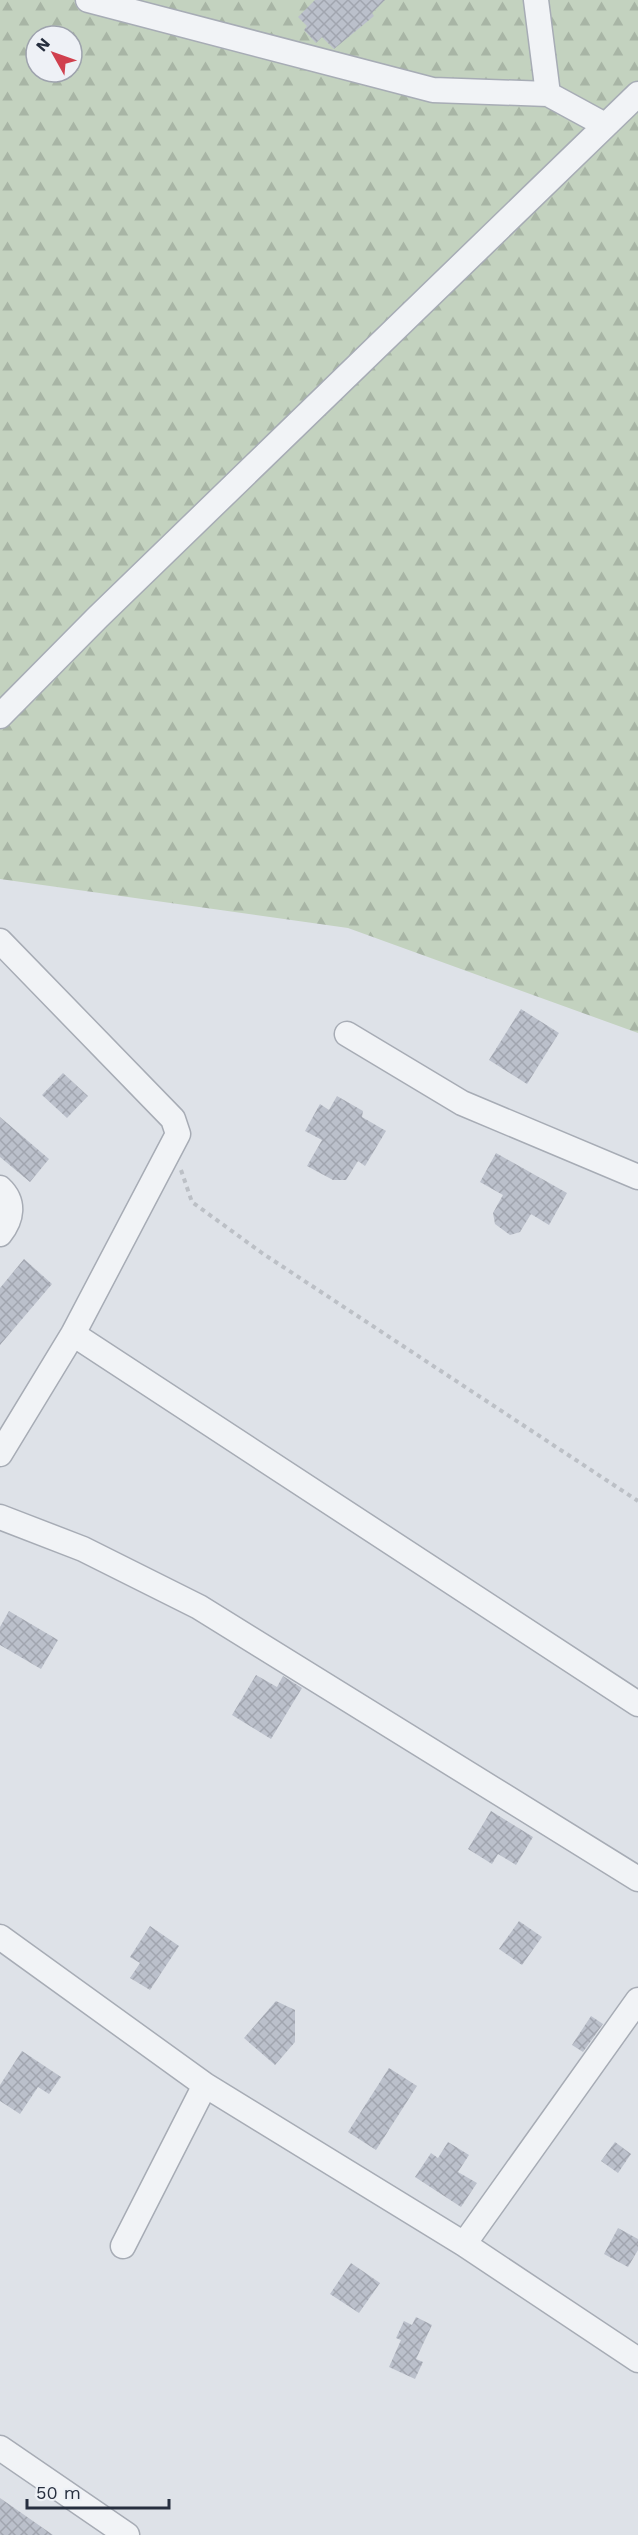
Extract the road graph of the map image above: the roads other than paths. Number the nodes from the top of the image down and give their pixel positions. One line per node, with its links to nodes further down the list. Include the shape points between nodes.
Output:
1 (87, 0): 3 (street, via 433,90)
2 (536, 0): 3 (street)
3 (548, 94): 5 (street)
4 (638, 94): 5 (street)
5 (606, 125): 6 (street, via 49,666)
6 (8, 691): 7 (street)
7 (0, 716)
8 (0, 941): 13 (street, via 173,1119 178,1134)
9 (347, 1034): 10 (street, via 462,1103)
10 (638, 1177)
11 (0, 1188): 12 (street, via 11,1207 7,1225)
12 (0, 1234)
13 (73, 1334): 14 (street); 16 (street)
14 (0, 1454)
15 (0, 1516): 17 (street, via 83,1550 199,1607)
16 (638, 1704)
17 (638, 1879)
18 (0, 1937): 20 (street)
19 (638, 2000): 21 (street)
20 (205, 2085): 21 (street); 22 (street)
21 (464, 2244): 23 (street)
22 (123, 2246)
23 (638, 2360)
24 (0, 2448): 25 (street)
25 (127, 2535)

